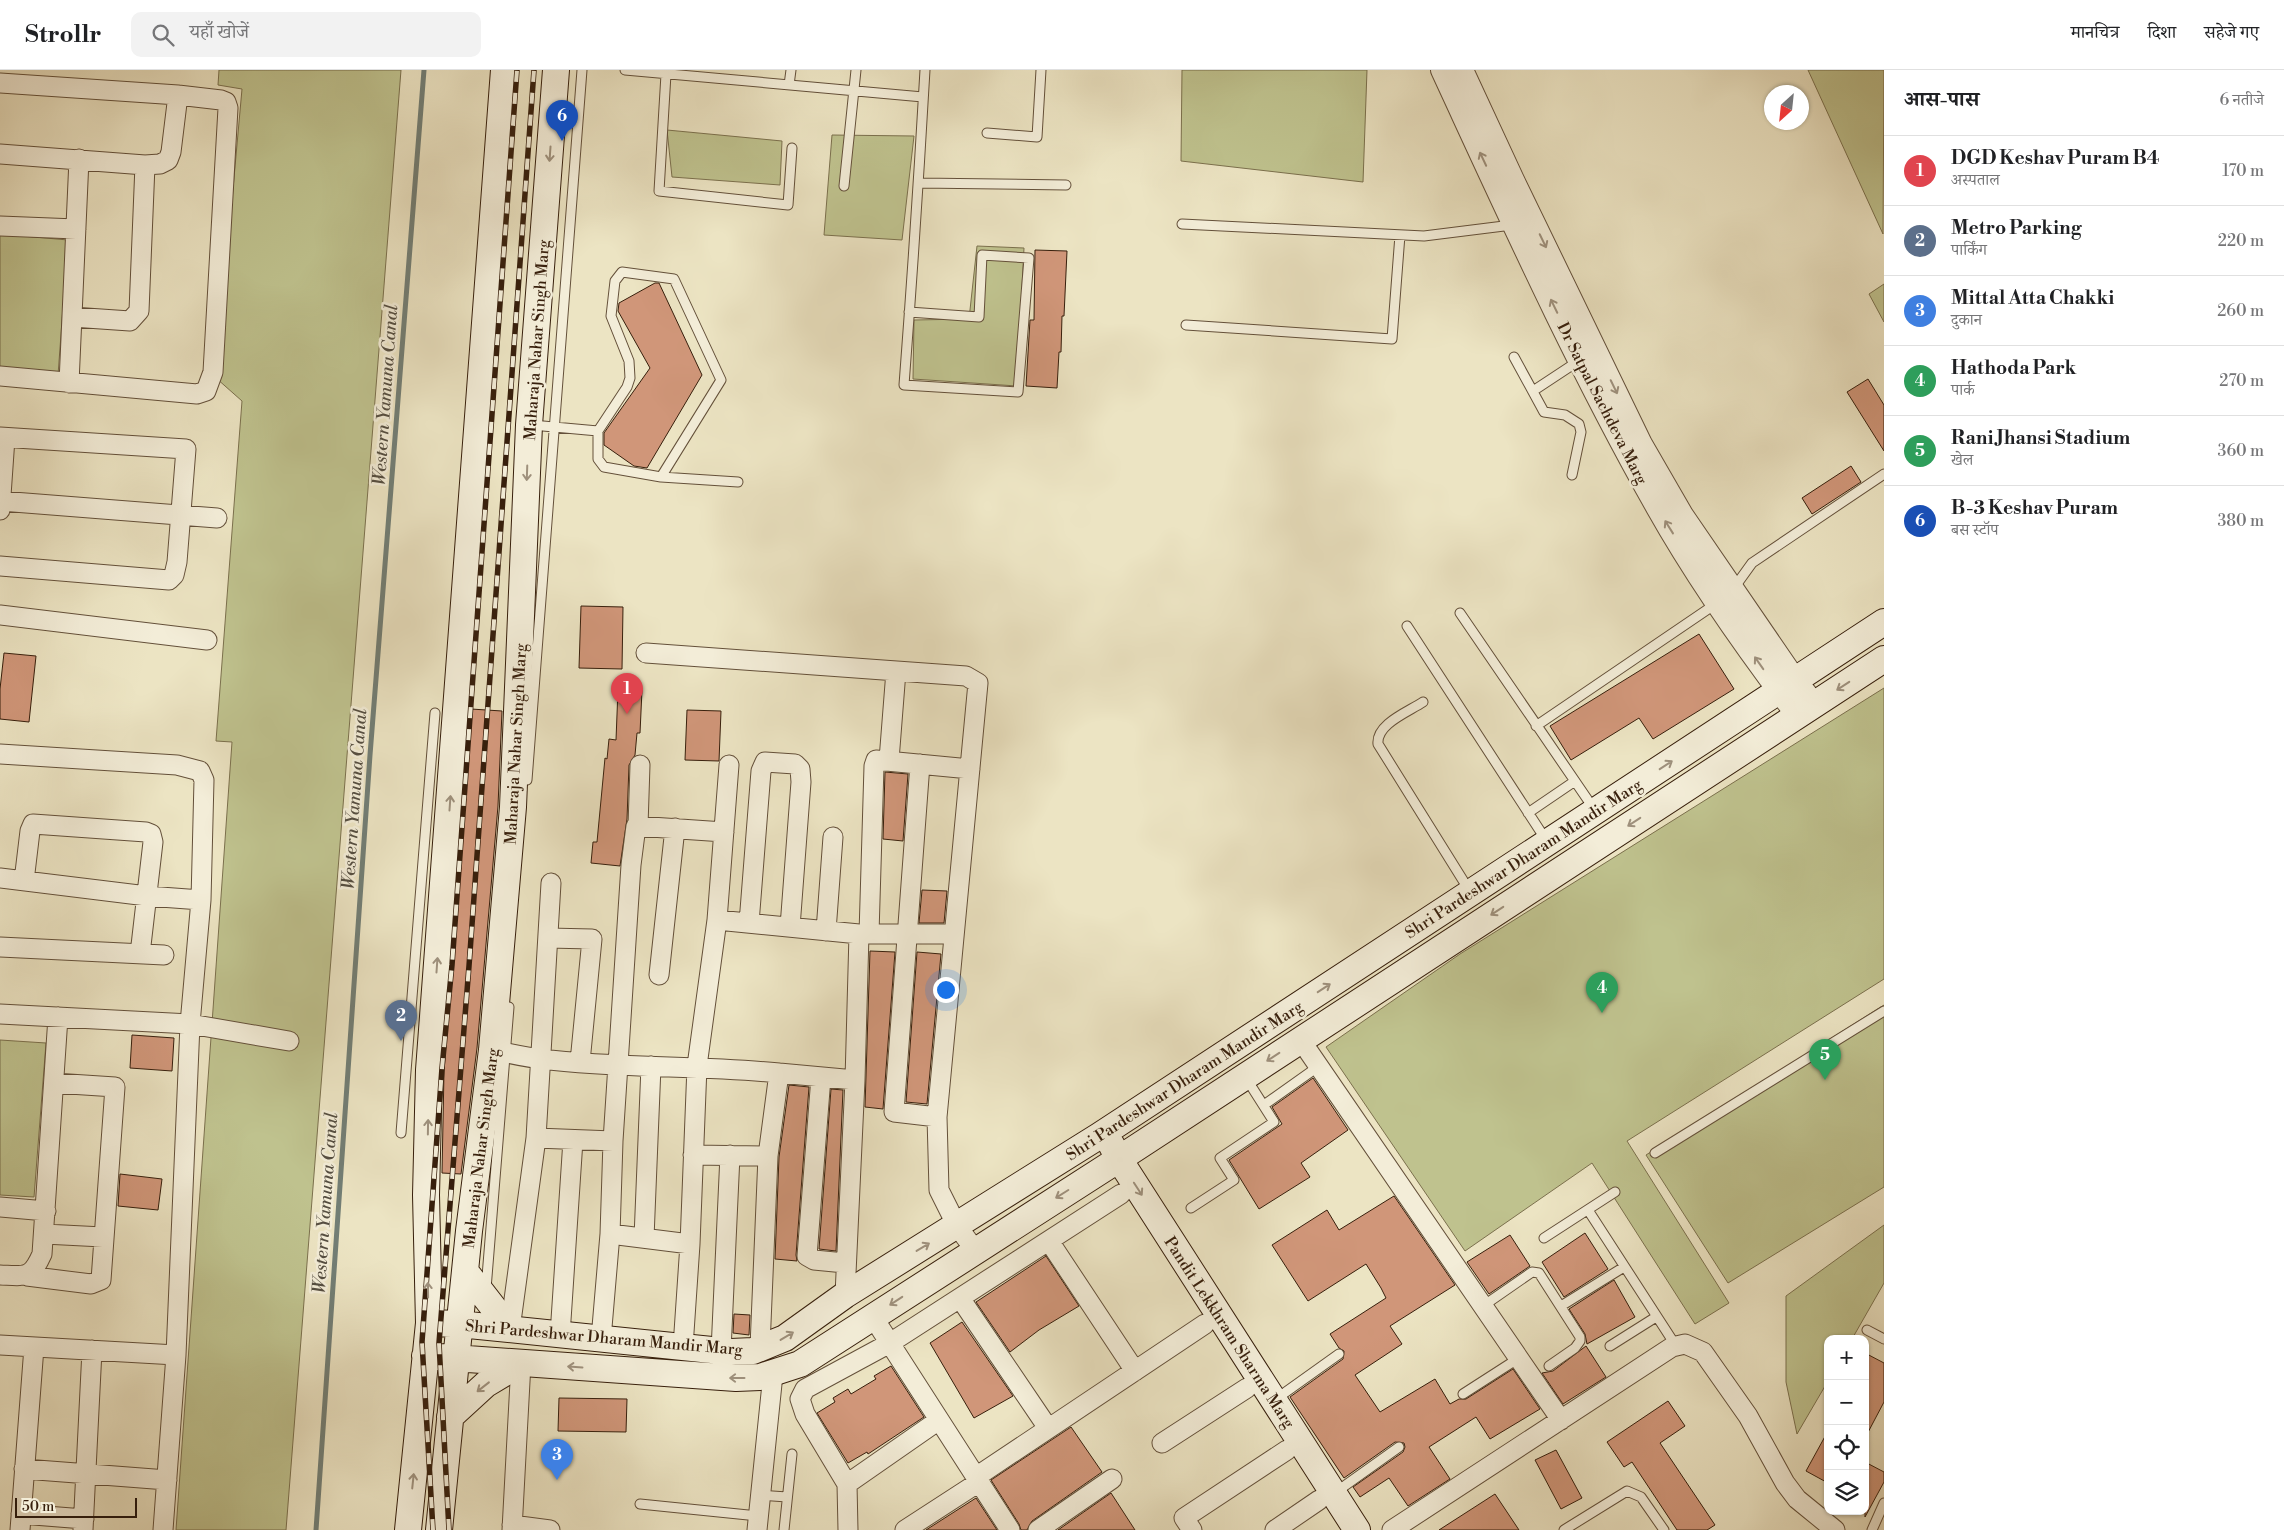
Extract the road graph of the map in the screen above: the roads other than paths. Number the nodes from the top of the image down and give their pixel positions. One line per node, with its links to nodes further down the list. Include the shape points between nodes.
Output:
1 (504, 70): 116 (main road, one-way to 1)
2 (556, 70): 38 (main road, Maharaja Nahar Singh Marg, one-way to 38)
3 (582, 70): 38 (lane)
4 (625, 70): 11 (lane)
5 (791, 70): 13 (lane)
6 (856, 70): 14 (lane)
7 (925, 70): 16 (lane)
8 (1041, 70): 17 (lane, via 1037,137)
9 (1442, 70): 25 (street, Dr Satpal Sachdeva Marg, one-way to 9)
10 (1462, 70): 25 (street)
11 (666, 74): 13 (lane); 18 (lane, via 659,191 788,204)
12 (0, 83): 15 (street)
13 (789, 85): 14 (lane)
14 (853, 90): 16 (lane); 24 (lane)
15 (178, 95): 21 (street, via 168,160); 36 (street, via 221,100 228,108 213,372 206,391 196,394)
16 (923, 96): 22 (lane)
17 (987, 133)
18 (792, 148)
19 (0, 154): 20 (street)
20 (79, 159): 21 (street); 28 (street)
21 (145, 165): 31 (street, via 137,316 130,321)
22 (919, 183): 23 (lane); 30 (lane)
23 (1066, 185)
24 (844, 186)
25 (1522, 221): 29 (lane, via 1424,236); 34 (street, Dr Satpal Sachdeva Marg, one-way to 25); 49 (street, one-way to 49)
26 (1182, 224): 29 (lane)
27 (0, 226): 28 (street)
28 (76, 229): 31 (street)
29 (1400, 235): 32 (lane, via 1392,339)
30 (909, 312): 30 (lane, via 979,317 982,255 1029,258 1018,392 904,385)
31 (72, 317): 36 (street)
32 (1186, 325)
33 (1514, 357): 37 (lane)
34 (1580, 360): 37 (lane); 49 (street, Dr Satpal Sachdeva Marg, one-way to 34, via 1658,509)
35 (0, 376): 36 (street)
36 (69, 383)
37 (1533, 391): 42 (lane, via 1544,412 1564,415 1579,424 1581,432)
38 (542, 426): 39 (lane); 65 (main road, Maharaja Nahar Singh Marg)
39 (598, 431): 43 (lane, via 596,456 604,467); 43 (lane, via 630,378 629,361 612,316 617,276 622,272 674,279 721,380)
40 (2, 438): 45 (street); 46 (street, via 186,449)
41 (1884, 474): 49 (lane, via 1752,564)
42 (1572, 475)
43 (661, 477): 44 (lane)
44 (738, 482)
45 (0, 504): 46 (street)
46 (181, 514): 47 (street); 48 (street, via 177,562 174,575 169,580)
47 (217, 518)
48 (0, 566)
49 (1725, 597): 58 (street, Dr Satpal Sachdeva Marg); 62 (lane)
50 (1460, 613): 62 (lane)
51 (0, 615): 54 (street)
52 (1884, 622): 58 (main road, Shri Pardeshwar Dharam Mandir Marg)
53 (1407, 626): 73 (lane)
54 (207, 640)
55 (646, 653): 57 (street)
56 (1884, 659): 60 (main road, Shri Pardeshwar Dharam Mandir Marg, one-way to 60)
57 (896, 670): 64 (street); 69 (street, via 966,676 978,683)
58 (1787, 686): 60 (street, Dr Satpal Sachdeva Marg); 72 (main road, Shri Pardeshwar Dharam Mandir Marg, one-way to 58)
59 (1423, 702): 82 (lane, via 1382,729 1377,737 1378,744)
60 (1806, 710): 102 (main road, Shri Pardeshwar Dharam Mandir Marg, one-way to 102)
61 (435, 713): 116 (lane)
62 (1536, 726): 70 (lane)
63 (0, 754): 84 (street, via 177,765 200,771 204,780)
64 (890, 760): 66 (street); 89 (street, via 876,760 874,766)
65 (522, 763): 71 (lane); 104 (main road, Maharaja Nahar Singh Marg, via 513,808)
66 (920, 764): 69 (street); 90 (street)
67 (640, 765): 74 (street)
68 (729, 765): 76 (street)
69 (970, 768): 91 (street)
70 (1575, 781): 72 (lane); 73 (lane)
71 (526, 793)
72 (1596, 811): 78 (main road, Shri Pardeshwar Dharam Mandir Marg)
73 (1528, 813): 78 (lane)
74 (638, 826): 75 (street); 107 (street, via 631,865)
75 (675, 828): 76 (street); 96 (street)
76 (724, 832): 85 (street)
77 (833, 837): 88 (street)
78 (1548, 842): 82 (main road, Shri Pardeshwar Dharam Mandir Marg)
79 (0, 878): 80 (street)
80 (24, 881): 83 (street); 83 (street, via 33,824 146,832 151,834 153,842)
81 (551, 882): 92 (street)
82 (1471, 892): 120 (main road, Shri Pardeshwar Dharam Mandir Marg, one-way to 82)
83 (147, 896): 84 (street); 94 (street)
84 (200, 900): 101 (street)
85 (717, 920): 86 (street); 109 (street)
86 (749, 923): 87 (street); 87 (street, via 761,771 765,762 795,764 800,769 801,782)
87 (790, 927): 88 (street)
88 (826, 931): 89 (street)
89 (864, 934): 90 (street); 114 (street)
90 (907, 934): 91 (street); 118 (street, via 894,1112)
91 (954, 934): 118 (street)
92 (548, 938): 105 (street); 106 (street, via 592,939)
93 (0, 947): 94 (street)
94 (140, 954): 95 (street)
95 (164, 955)
96 (659, 975)
97 (510, 993): 104 (lane)
98 (1884, 1011): 125 (lane)
99 (0, 1014): 100 (street)
100 (58, 1017): 101 (street); 115 (street)
101 (190, 1024): 103 (street); 175 (street)
102 (1300, 1039): 110 (street); 112 (main road, Shri Pardeshwar Dharam Mandir Marg, one-way to 112)
103 (289, 1041)
104 (499, 1051): 105 (street); 122 (main road, Maharaja Nahar Singh Marg)
105 (540, 1059): 106 (street); 121 (street)
106 (580, 1062): 107 (street)
107 (619, 1065): 108 (street); 124 (street)
108 (651, 1066): 109 (street); 140 (street)
109 (696, 1066): 111 (street); 126 (street)
110 (1319, 1066): 117 (lane); 153 (street)
111 (779, 1073): 113 (street); 128 (street)
112 (1244, 1076): 117 (lane); 129 (main road, Shri Pardeshwar Dharam Mandir Marg)
113 (821, 1077): 114 (street); 145 (street, via 807,1256 814,1260)
114 (855, 1080): 145 (street)
115 (54, 1083): 135 (street); 139 (street, via 115,1087)
116 (416, 1098): 119 (lane); 157 (main road, one-way to 116, via 426,1195)
117 (1264, 1105): 133 (lane, via 1274,1122 1220,1158 1234,1180)
118 (936, 1117): 136 (street, via 939,1190)
119 (400, 1133)
120 (1096, 1137): 129 (main road, Pandit Lekkhram Sharma Marg); 136 (main road, Shri Pardeshwar Dharam Mandir Marg)
121 (536, 1138): 123 (street); 160 (street)
122 (489, 1139): 147 (main road, Maharaja Nahar Singh Marg); 152 (lane)
123 (573, 1140): 124 (street); 162 (street)
124 (613, 1142): 138 (street)
125 (1655, 1153)
126 (693, 1155): 127 (street); 143 (street)
127 (730, 1155): 128 (street); 173 (street)
128 (768, 1156): 171 (street)
129 (1111, 1164): 131 (main road, Pandit Lekkhram Sharma Marg); 144 (main road, Shri Pardeshwar Dharam Mandir Marg, one-way to 144); 185 (main road, Pandit Lekkhram Sharma Marg, one-way to 185)
130 (1615, 1192): 134 (lane)
131 (1121, 1194): 142 (street); 159 (main road, Pandit Lekkhram Sharma Marg)
132 (0, 1208): 135 (street)
133 (1191, 1208)
134 (1588, 1210): 141 (lane); 146 (lane)
135 (46, 1211): 137 (street)
136 (957, 1226): 144 (street); 150 (main road, Shri Pardeshwar Dharam Mandir Marg, one-way to 136)
137 (44, 1234): 139 (street); 149 (street, via 42,1254 35,1271)
138 (610, 1234): 140 (street); 163 (street)
139 (103, 1237): 149 (street, via 101,1280 98,1282 91,1284)
140 (644, 1238): 143 (street)
141 (1544, 1238)
142 (1049, 1241): 151 (street); 181 (street)
143 (690, 1244): 170 (street)
144 (975, 1250): 155 (main road, Shri Pardeshwar Dharam Mandir Marg, one-way to 155)
145 (845, 1263): 150 (street)
146 (1624, 1266): 154 (lane); 156 (lane)
147 (465, 1272): 152 (main road); 158 (main road, Maharaja Nahar Singh Marg)
148 (0, 1274): 149 (street)
149 (27, 1276)
150 (845, 1295): 171 (main road, Shri Pardeshwar Dharam Mandir Marg, one-way to 150, via 785,1338)
151 (960, 1298): 165 (street); 189 (street)
152 (486, 1300): 160 (main road)
153 (1483, 1306): 154 (lane, via 1536,1272 1543,1276); 178 (street)
154 (1561, 1306): 180 (lane, via 1580,1341)
155 (873, 1316): 165 (street); 182 (main road, Shri Pardeshwar Dharam Mandir Marg, via 800,1364)
156 (1656, 1317): 167 (lane); 168 (lane)
157 (428, 1323): 158 (main road, Shri Pardeshwar Dharam Mandir Marg); 176 (main road)
158 (459, 1324): 160 (main road, Shri Pardeshwar Dharam Mandir Marg); 177 (main road, Maharaja Nahar Singh Marg)
159 (1205, 1324): 181 (street); 183 (main road, Pandit Lekkhram Sharma Marg)
160 (510, 1330): 162 (main road, Shri Pardeshwar Dharam Mandir Marg)
161 (1867, 1330): 164 (lane)
162 (560, 1335): 163 (main road, Shri Pardeshwar Dharam Mandir Marg)
163 (601, 1339): 170 (main road, Shri Pardeshwar Dharam Mandir Marg)
164 (1884, 1339)
165 (890, 1343): 187 (street); 199 (street, via 805,1389 800,1399 805,1414)
166 (0, 1345): 169 (street)
167 (1610, 1346)
168 (1676, 1346): 188 (street); 225 (street, via 1685,1344 1703,1352 1748,1416 1797,1499)
169 (34, 1347): 172 (street); 194 (street)
170 (683, 1347): 173 (main road, Shri Pardeshwar Dharam Mandir Marg)
171 (760, 1347): 173 (main road, Shri Pardeshwar Dharam Mandir Marg, via 754,1351)
172 (92, 1350): 175 (street); 195 (street)
173 (721, 1351)
174 (1339, 1354): 185 (lane)
175 (176, 1355): 197 (street)
176 (425, 1356): 177 (main road, Shri Pardeshwar Dharam Mandir Marg); 211 (main road, one-way to 176)
177 (456, 1358): 179 (main road, Shri Pardeshwar Dharam Mandir Marg); 186 (main road, Maharaja Nahar Singh Marg)
178 (1519, 1358): 184 (lane); 188 (street)
179 (521, 1363): 182 (main road, Shri Pardeshwar Dharam Mandir Marg, one-way to 179, via 736,1378); 186 (main road, one-way to 186, via 486,1384); 208 (street)
180 (1549, 1366)
181 (1135, 1371): 189 (street)
182 (773, 1374): 200 (street)
183 (1247, 1388): 190 (street); 192 (main road, Pandit Lekkhram Sharma Marg)
184 (1464, 1394)
185 (1274, 1401): 202 (main road, Pandit Lekkhram Sharma Marg)
186 (450, 1417): 212 (main road, Maharaja Nahar Singh Marg)
187 (939, 1420): 198 (street); 199 (street)
188 (1561, 1420): 222 (street)
189 (1048, 1428): 198 (street)
190 (1162, 1443)
191 (1399, 1447): 202 (lane)
192 (1287, 1450): 202 (main road, Pandit Lekkhram Sharma Marg); 209 (street, via 1184,1518)
193 (792, 1454): 201 (lane)
194 (24, 1469): 195 (street); 205 (street)
195 (86, 1474): 197 (street); 207 (street)
196 (1112, 1478): 218 (street)
197 (167, 1480): 210 (street)
198 (977, 1480): 216 (street); 217 (street)
199 (846, 1484): 215 (street)
200 (760, 1495): 201 (lane); 206 (street)
201 (787, 1497): 214 (lane)
202 (1327, 1497): 219 (street); 220 (main road, Pandit Lekkhram Sharma Marg); 221 (main road, Pandit Lekkhram Sharma Marg)
203 (1884, 1503): 226 (lane)
204 (640, 1504): 206 (lane)
205 (20, 1522): 207 (street)
206 (758, 1523)
207 (84, 1524)
208 (512, 1528): 213 (street)
209 (1189, 1529)
210 (163, 1530)
211 (408, 1530)
212 (439, 1530)
213 (550, 1530)
214 (784, 1530)
215 (848, 1530)
216 (905, 1530)
217 (1010, 1530)
218 (1038, 1530)
219 (1275, 1530)
220 (1339, 1530)
221 (1357, 1530)
222 (1392, 1530)
223 (1564, 1530): 224 (lane, via 1627,1491 1641,1497)
224 (1664, 1530)
225 (1835, 1530)
226 (1872, 1530)

